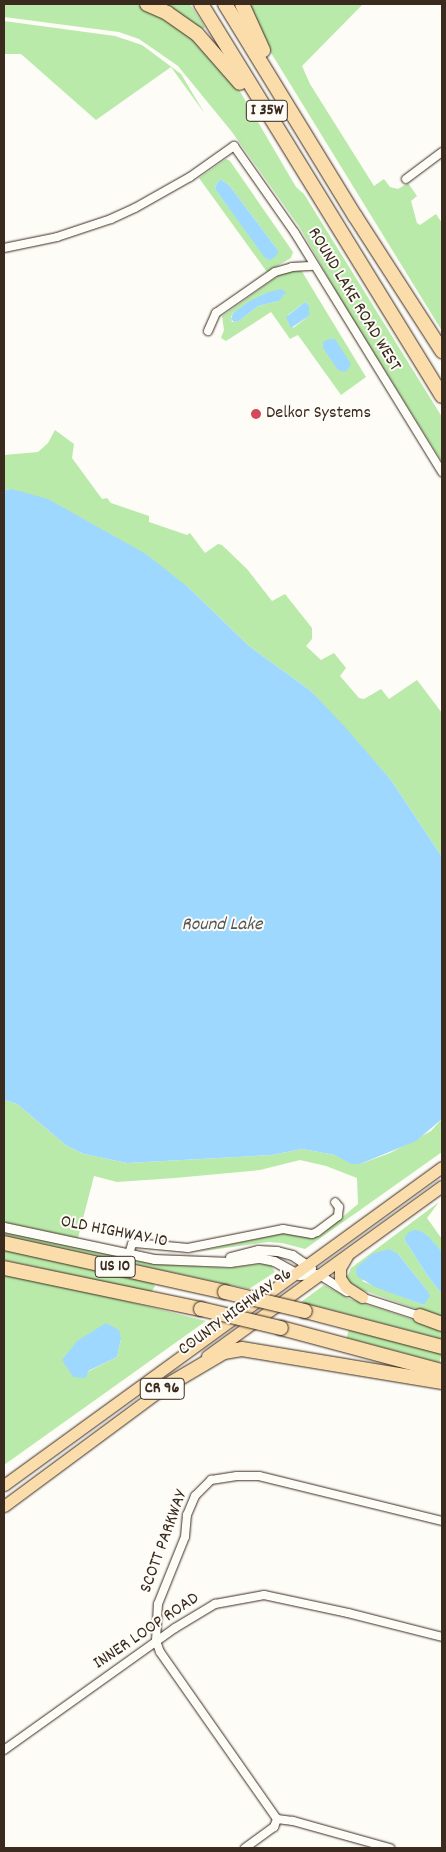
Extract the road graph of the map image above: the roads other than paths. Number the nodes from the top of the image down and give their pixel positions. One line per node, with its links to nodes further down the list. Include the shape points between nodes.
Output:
1 (147, 4): 8 (highway, via 185,25 218,55 246,90)
2 (201, 4): 8 (highway, I 35W)
3 (225, 4): 6 (highway, I 35W)
4 (242, 4): 6 (highway)
5 (442, 152): 7 (street)
6 (322, 164): 12 (highway, I 35W)
7 (406, 179)
8 (333, 218): 13 (highway, I 35W)
9 (4, 248): 10 (street, ROUND LAKE ROAD WEST, via 57,237 111,219 172,188 234,146)
10 (314, 266): 11 (street, via 276,272 216,313); 14 (street, ROUND LAKE ROAD WEST)
11 (208, 330)
12 (442, 351)
13 (442, 396)
14 (442, 472)
15 (442, 1167): 23 (main road, COUNTY HIGHWAY 96 / CR 96)
16 (442, 1186): 20 (main road, COUNTY HIGHWAY 96 / CR 96)
17 (335, 1202): 21 (street, via 339,1207 338,1216 312,1234 283,1229 188,1248 135,1243)
18 (4, 1227): 21 (street, OLD HIGHWAY 10)
19 (4, 1243): 30 (highway, US 10, bridge, via 226,1292)
20 (356, 1248): 26 (main road, COUNTY HIGHWAY 96 / CR 96); 27 (main road, via 346,1257 339,1275 346,1286)
21 (129, 1254): 22 (street, OLD HIGHWAY 10, via 181,1262)
22 (220, 1260): 23 (street, OLD HIGHWAY 10, via 268,1250 288,1254); 25 (street, OLD HIGHWAY 10, via 266,1259)
23 (306, 1264): 25 (main road, COUNTY HIGHWAY 96 / CR 96); 26 (street, OLD HIGHWAY 10)
24 (4, 1268): 31 (highway, US 10, bridge, via 201,1309)
25 (294, 1273): 26 (street, OLD HIGHWAY 10, via 305,1276); 34 (main road, COUNTY HIGHWAY 96 / CR 96)
26 (318, 1274): 27 (street); 33 (main road, COUNTY HIGHWAY 96 / CR 96)
27 (362, 1297): 28 (street)
28 (420, 1316): 29 (highway)
29 (442, 1323)
30 (442, 1347)
31 (442, 1371)
32 (442, 1382): 33 (highway, via 242,1349 219,1355)
33 (168, 1385): 35 (main road, COUNTY HIGHWAY 96 / CR 96)
34 (4, 1485)
35 (4, 1506)
36 (442, 1521): 38 (street, SCOTT PARKWAY, via 276,1479 237,1476 211,1480 200,1489 190,1507 185,1537 158,1604)
37 (442, 1637): 38 (street, INNER LOOP ROAD, via 264,1595 215,1604)
38 (156, 1641): 39 (street, INNER LOOP ROAD); 40 (street, via 160,1652)
39 (4, 1750)
40 (278, 1819): 41 (street, via 274,1828); 42 (street)
41 (245, 1848)
42 (390, 1848)

